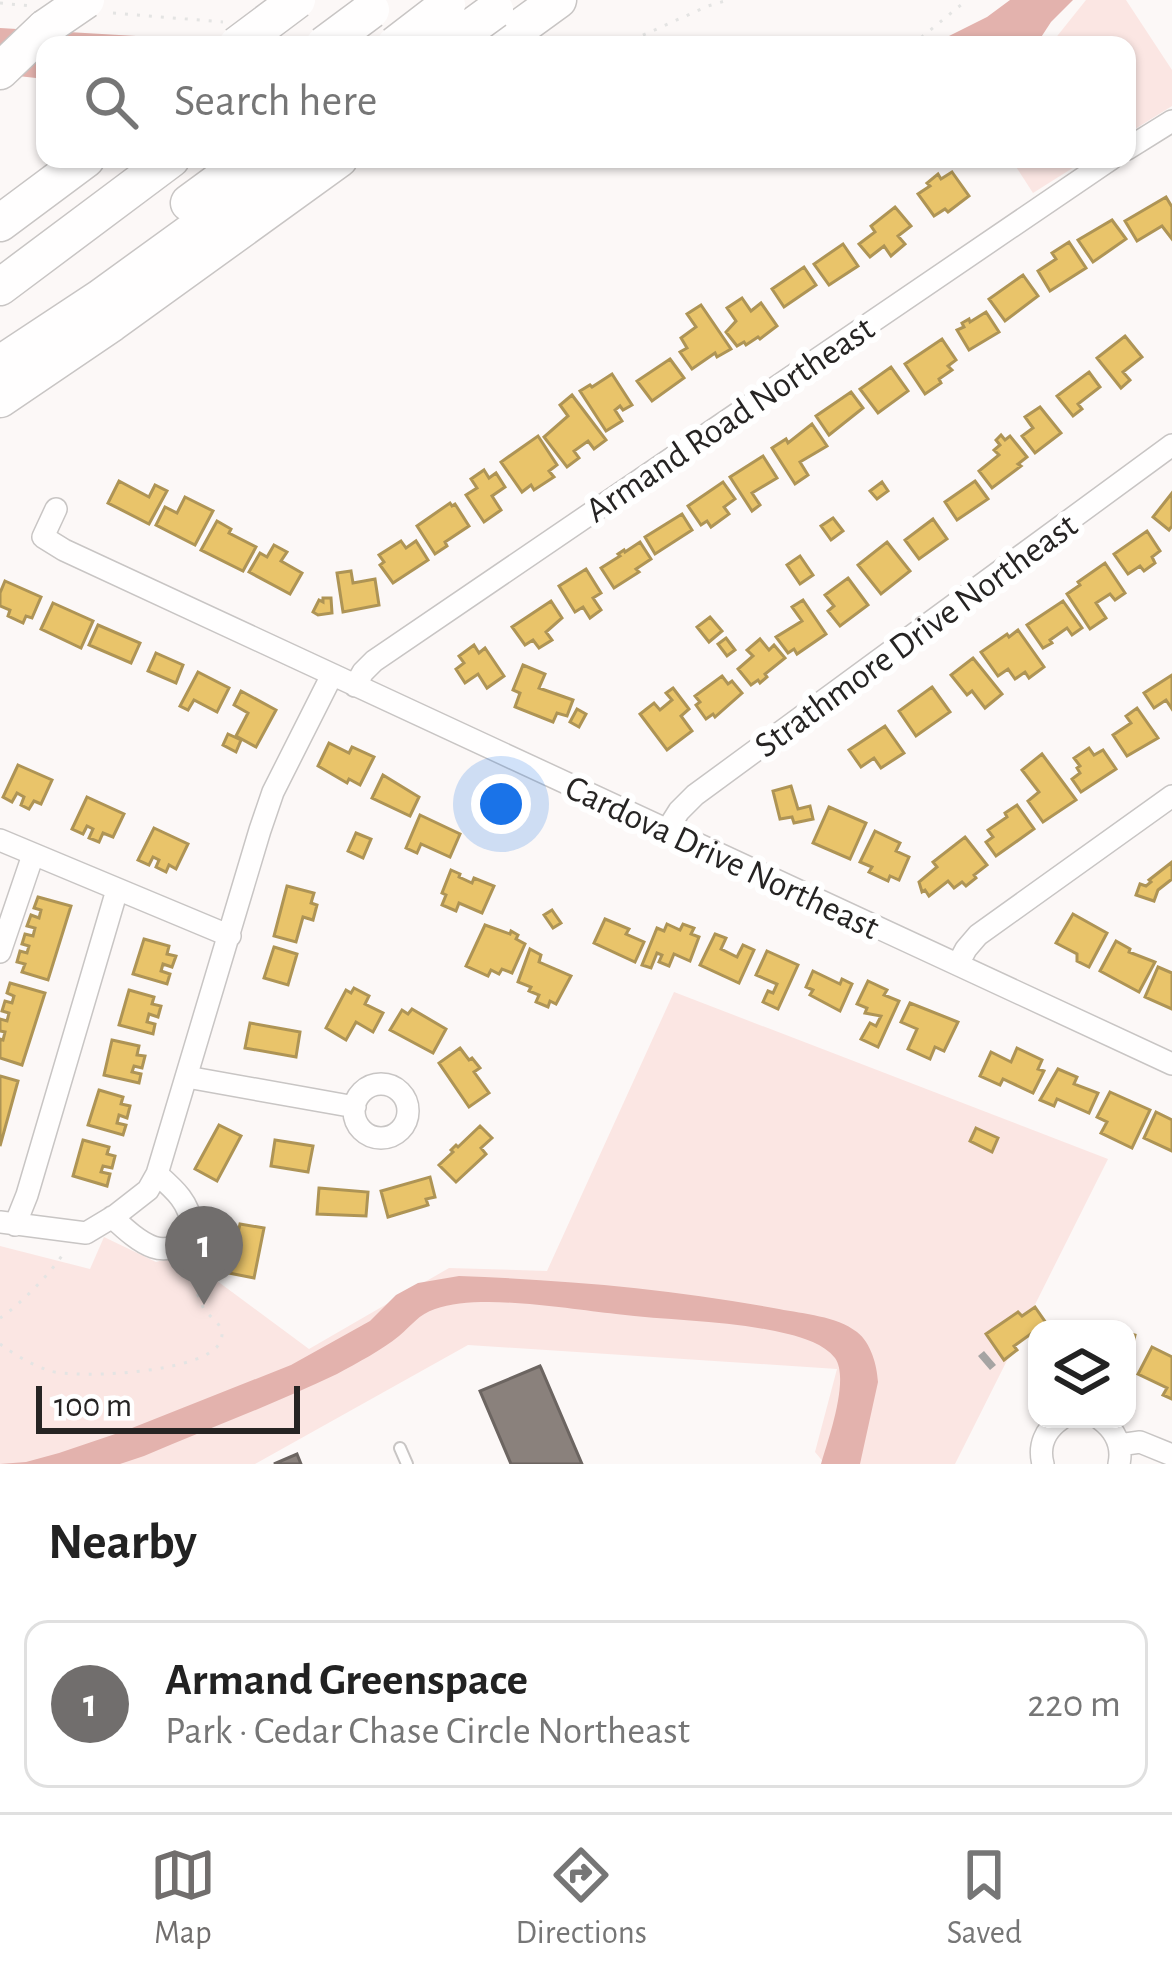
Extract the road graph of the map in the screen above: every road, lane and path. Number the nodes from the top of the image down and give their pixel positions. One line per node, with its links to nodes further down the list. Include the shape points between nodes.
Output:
1 (86, 0): 7 (highway, bridge)
2 (297, 0): 9 (highway, bridge)
3 (728, 0): 13 (path)
4 (967, 0): 14 (path)
5 (450, 2): 11 (highway, bridge)
6 (378, 5): 10 (highway, bridge)
7 (54, 14): 15 (highway)
8 (519, 14): 12 (highway, bridge)
9 (249, 36)
10 (336, 36)
11 (407, 36)
12 (468, 36)
13 (641, 36)
14 (923, 36)
15 (0, 71)
16 (1172, 122): 17 (street)
17 (1136, 144)
18 (74, 168): 24 (highway)
19 (160, 168): 25 (highway)
20 (237, 168): 26 (highway)
21 (280, 168): 27 (highway)
22 (327, 168): 28 (highway)
23 (1098, 168): 32 (street, Armand Road Northeast, via 374,661)
24 (0, 223)
25 (0, 287)
26 (0, 340)
27 (0, 364)
28 (0, 399)
29 (1172, 445): 34 (street, Strathmore Drive Northeast, via 695,795)
30 (56, 509): 31 (street, Cardova Drive Northeast, via 43,537 53,544)
31 (332, 675): 32 (street, Cardova Drive Northeast); 38 (street, via 273,792)
32 (355, 686): 34 (street, Cardova Drive Northeast)
33 (1172, 796): 40 (street, via 978,935)
34 (667, 830): 40 (street, Cardova Drive Northeast)
35 (0, 840): 36 (street)
36 (33, 856): 37 (street); 39 (street)
37 (117, 890): 38 (street); 46 (street, via 33,1173)
38 (230, 936): 42 (street)
39 (0, 948)
40 (958, 964): 41 (street, Cardova Drive Northeast)
41 (1172, 1064)
42 (187, 1077): 43 (street); 44 (street)
43 (355, 1107)
44 (153, 1182): 45 (street); 48 (street, via 179,1194 190,1211 192,1226)
45 (112, 1217): 47 (street); 48 (street, via 154,1248)
46 (8, 1223): 47 (street)
47 (86, 1233): 49 (path)
48 (172, 1248): 50 (path, via 219,1324 221,1340 209,1354 75,1375)
49 (0, 1318)
50 (0, 1345)
51 (1050, 1428): 56 (street)
52 (400, 1448): 55 (lane)
53 (1119, 1454): 54 (street, via 1140,1442)
54 (1172, 1455)
55 (407, 1464)
56 (1042, 1464)

